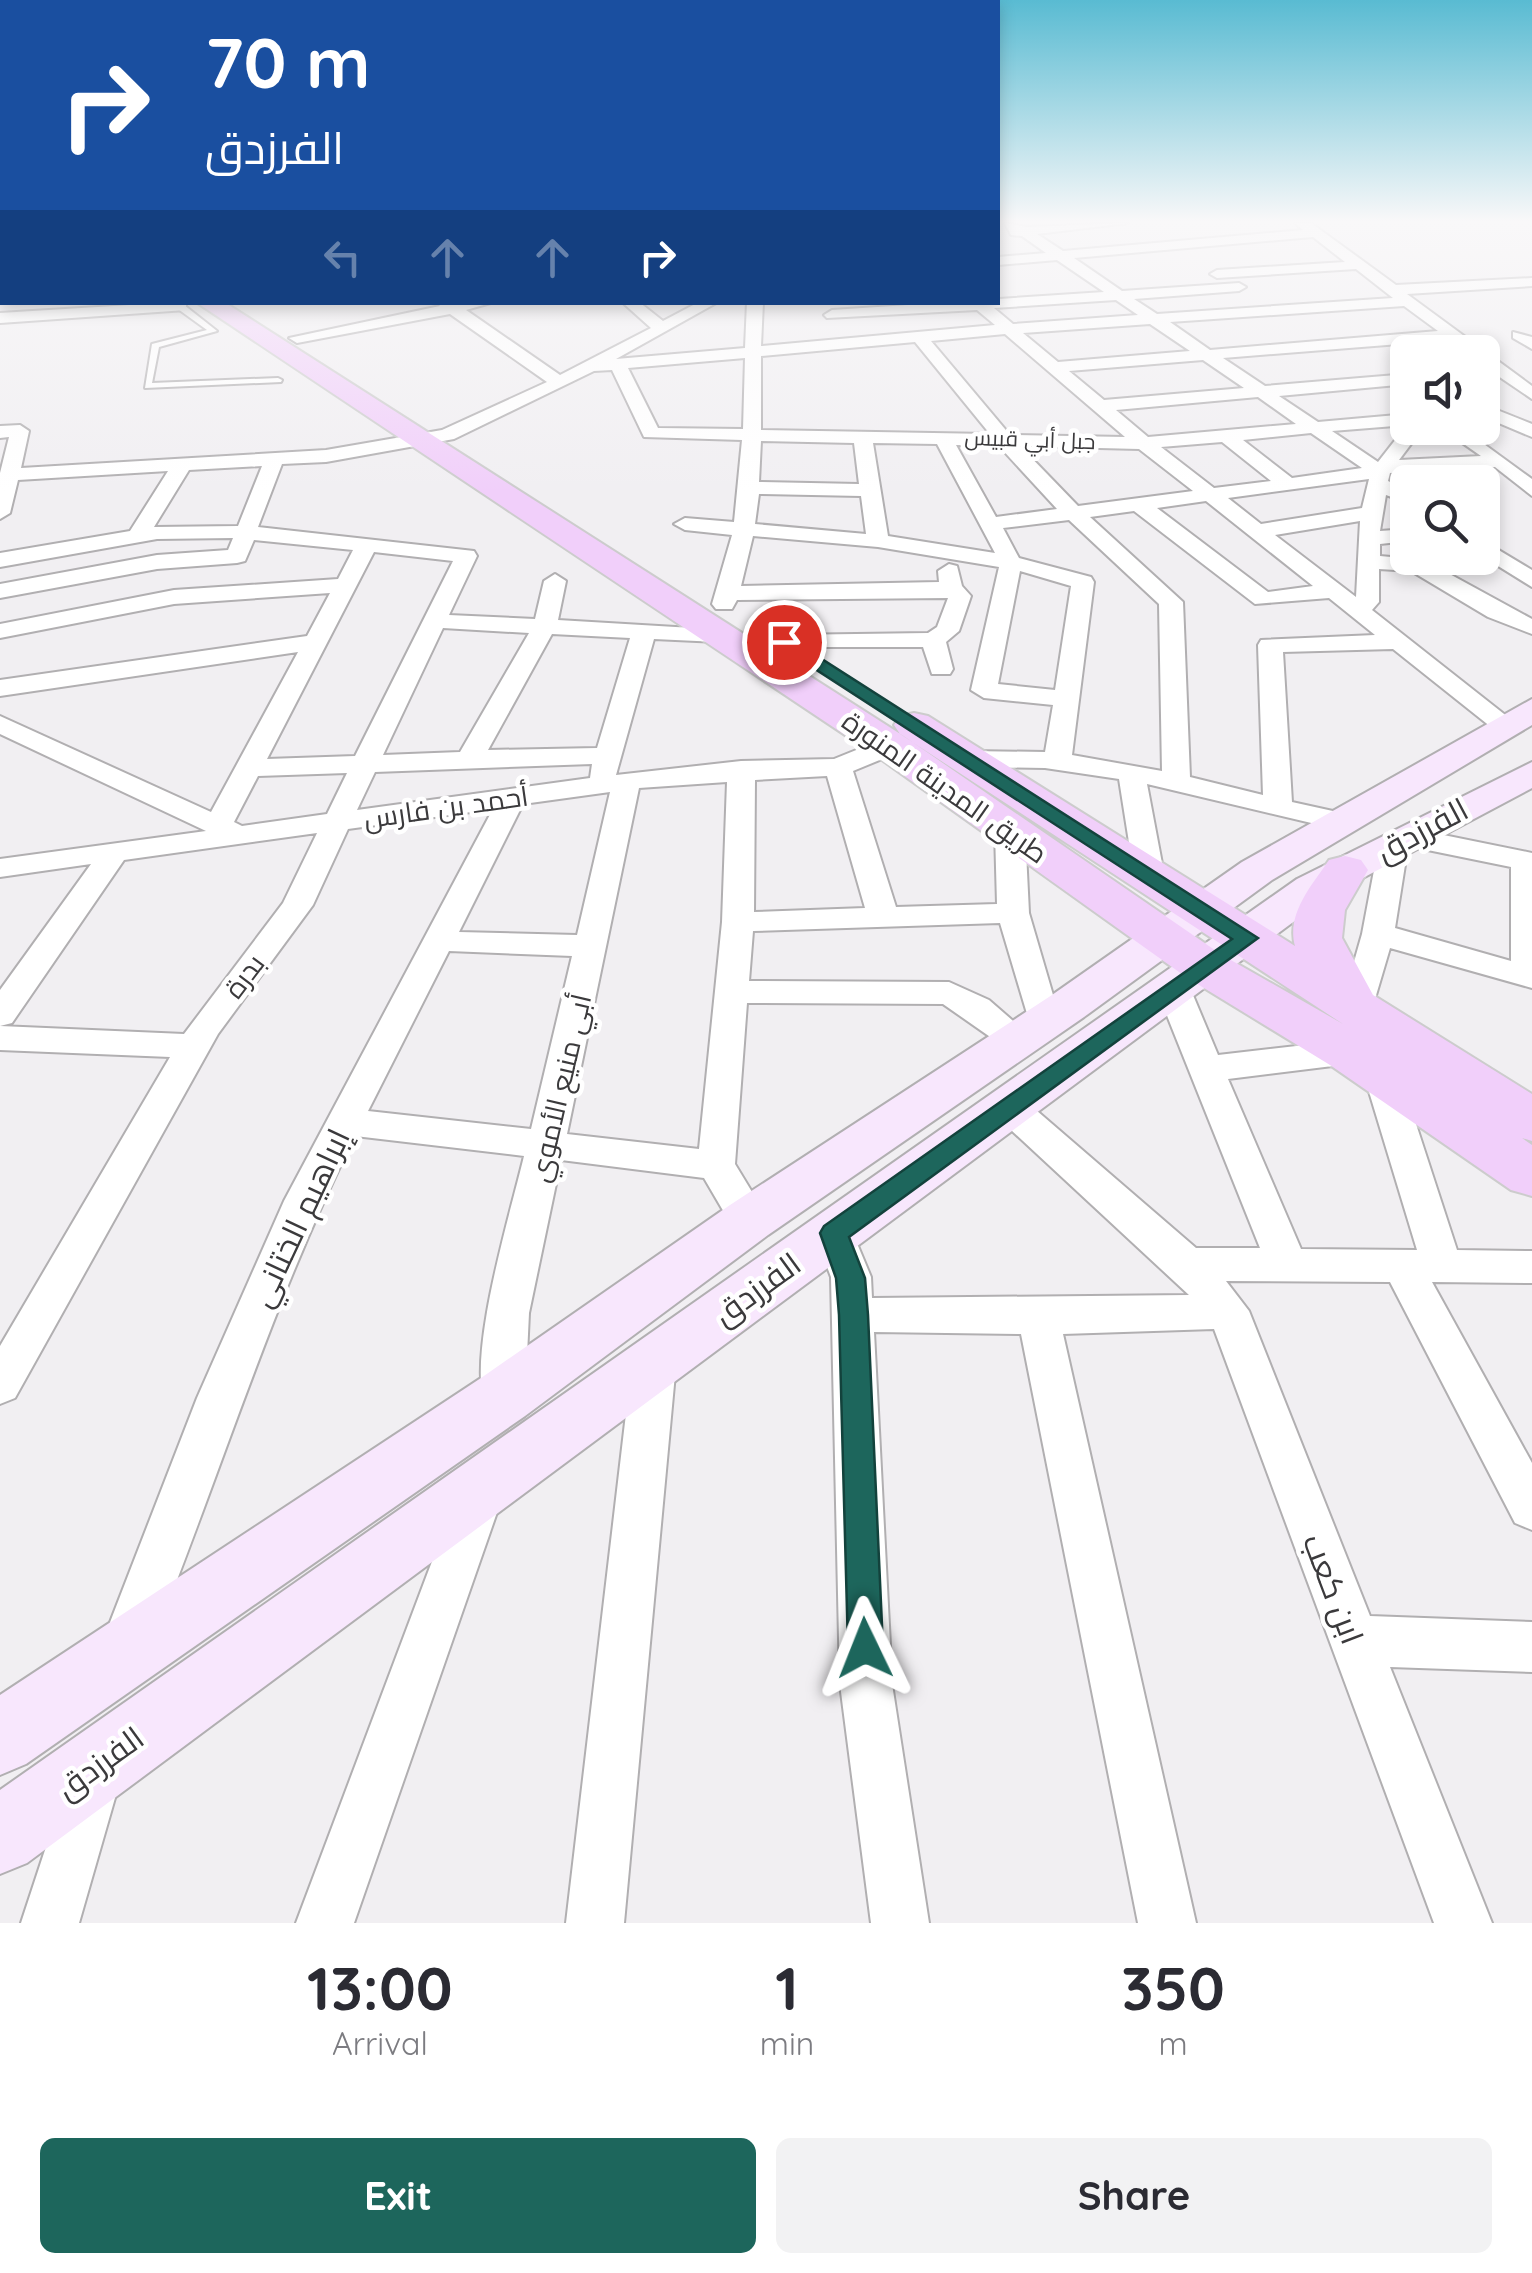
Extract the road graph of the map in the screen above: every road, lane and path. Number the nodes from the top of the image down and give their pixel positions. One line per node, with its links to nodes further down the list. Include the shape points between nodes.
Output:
1 (73, 313): 16 (street)
2 (199, 313): 39 (lane, via 212,333 155,346 148,386)
3 (210, 313): 56 (main road, طريق المدينة المنورة)
4 (258, 313): 24 (main road, طريق المدينة المنورة)
5 (416, 313): 24 (street)
6 (458, 313): 41 (street)
7 (642, 313): 19 (street)
8 (690, 313): 19 (street)
9 (754, 313): 29 (street)
10 (831, 313): 26 (street)
11 (989, 313): 20 (street)
12 (1144, 313): 17 (street)
13 (1254, 313): 17 (street)
14 (1281, 313): 27 (street)
15 (1423, 313): 21 (street)
16 (0, 318)
17 (1154, 320): 18 (street); 30 (street)
18 (1086, 324): 20 (street); 22 (street)
19 (661, 328): 35 (street)
20 (1009, 329): 23 (street); 36 (street)
21 (1453, 335)
22 (1102, 336)
23 (919, 337): 26 (street); 57 (street)
24 (297, 338): 56 (main road, طريق المدينة المنورة)
25 (1390, 340): 27 (street)
26 (841, 344): 29 (street)
27 (1331, 344): 30 (street); 38 (street)
28 (1117, 348): 31 (street)
29 (752, 352): 33 (street); 52 (street)
30 (1206, 354): 31 (street); 44 (street)
31 (1133, 360): 36 (street); 45 (street)
32 (1532, 363): 34 (street)
33 (618, 364): 35 (street); 52 (street, جبل أبي قبيس, via 651,433)
34 (1500, 364)
35 (595, 366): 41 (street)
36 (1054, 367): 47 (street)
37 (1500, 372): 43 (street)
38 (1390, 376)
39 (278, 380)
40 (1390, 381): 42 (street)
41 (560, 382): 56 (street)
42 (1351, 384): 44 (street); 46 (street)
43 (1531, 391)
44 (1262, 392): 45 (street); 50 (street)
45 (1181, 399): 47 (street)
46 (1390, 400)
47 (1100, 406): 59 (street)
48 (1500, 417): 51 (street)
49 (1390, 421): 50 (street, جبل أبي قبيس)
50 (1313, 427): 54 (street, جبل أبي قبيس); 66 (street)
51 (1532, 432)
52 (755, 433): 64 (street, جبل أبي قبيس); 73 (street)
53 (862, 435): 55 (street, جبل أبي قبيس); 64 (street, جبل أبي قبيس); 74 (street)
54 (1225, 436): 59 (street, جبل أبي قبيس); 72 (street)
55 (942, 437): 57 (street, جبل أبي قبيس); 81 (street)
56 (432, 438): 62 (street, via 366,452); 103 (main road, طريق المدينة المنورة)
57 (1004, 439): 59 (street, جبل أبي قبيس); 79 (street)
58 (9, 441): 67 (street)
59 (1144, 443): 75 (street)
60 (1401, 445): 66 (street)
61 (1477, 445): 63 (street)
62 (274, 459): 65 (street); 84 (street)
63 (1500, 460): 66 (street); 71 (street)
64 (818, 462): 73 (street); 74 (street)
65 (182, 465): 67 (street); 85 (street)
66 (1380, 474): 68 (street); 69 (street); 72 (street); 77 (street)
67 (9, 475): 78 (street)
68 (1390, 478)
69 (1390, 482)
70 (1500, 483): 71 (street)
71 (1526, 484)
72 (1290, 486): 75 (street)
73 (748, 488): 82 (street)
74 (870, 490): 86 (street)
75 (1214, 497): 76 (street); 83 (street)
76 (1142, 506): 79 (street); 101 (street, via 1263,599)
77 (1372, 512): 83 (street); 89 (street)
78 (0, 514)
79 (1072, 514): 81 (street); 129 (street, via 1171,602)
80 (685, 524): 82 (street)
81 (988, 524): 94 (street)
82 (741, 531): 86 (street); 103 (street)
83 (1257, 531): 101 (street)
84 (243, 532): 85 (street); 88 (street); 91 (street)
85 (137, 537): 93 (street)
86 (878, 541): 90 (street)
87 (1390, 542): 89 (street)
88 (367, 545): 97 (street); 104 (street, بدرة, via 466,556)
89 (1369, 550): 102 (street, via 1367,602); 106 (street, via 1416,565)
90 (946, 552): 94 (street); 98 (street)
91 (237, 556): 99 (street, via 157,562); 100 (street)
92 (1500, 558): 95 (street)
93 (0, 560)
94 (1011, 562): 115 (street, via 1083,582); 115 (street, via 984,690)
95 (1532, 580)
96 (555, 581): 105 (street)
97 (344, 585): 100 (street); 110 (street)
98 (951, 589): 103 (street); 109 (street, via 960,596 947,632)
99 (0, 591)
100 (235, 591): 107 (street)
101 (1334, 591): 102 (street)
102 (1358, 610): 112 (street)
103 (723, 611): 108 (street); 111 (main road, طريق المدينة المنورة); 118 (main road, طريق المدينة المنورة)
104 (437, 621): 105 (street); 122 (street, بدرة)
105 (546, 626): 108 (street); 119 (street)
106 (1532, 627)
107 (0, 630)
108 (644, 632): 127 (street, أبي منيع الأموي)
109 (933, 640): 111 (street); 113 (street)
110 (314, 642): 114 (street); 124 (street)
111 (784, 642): 120 (main road, طريق المدينة المنورة)
112 (1400, 642): 116 (street); 131 (street, via 1270,646)
113 (941, 669)
114 (0, 688)
115 (1066, 699): 121 (street)
116 (1519, 717): 133 (main road, الفرزدق)
117 (0, 724): 134 (street)
118 (890, 746): 123 (street, أحمد بن فارس); 135 (main road, طريق المدينة المنورة)
119 (471, 756): 122 (street); 127 (street)
120 (969, 759): 121 (street, via 1008,756); 141 (main road, طريق المدينة المنورة)
121 (1057, 764): 128 (street)
122 (365, 766): 124 (street); 132 (street, بدرة)
123 (838, 766): 125 (street, أحمد بن فارس); 143 (street)
124 (248, 768): 134 (street)
125 (741, 769): 127 (street, أحمد بن فارس); 144 (street)
126 (1532, 772): 136 (main road, الفرزدق)
127 (611, 774): 130 (street, أحمد بن فارس); 147 (street, أبي منيع الأموي)
128 (1132, 776): 129 (street); 141 (street)
129 (1176, 783): 131 (street)
130 (512, 798): 132 (street, أحمد بن فارس); 146 (street, إبراهيم الختاني)
131 (1278, 807): 133 (street)
132 (341, 821): 134 (street, أحمد بن فارس); 154 (street, بدرة, via 297,905)
133 (1341, 821): 148 (main road, الفرزدق)
134 (228, 830): 137 (street, أحمد بن فارس)
135 (1010, 831): 142 (street); 148 (main road, طريق المدينة المنورة)
136 (1402, 841): 138 (street); 140 (main road, الفرزدق); 145 (street)
137 (115, 852): 139 (street, أحمد بن فارس); 151 (street)
138 (1529, 861): 149 (street)
139 (0, 868)
140 (1345, 870): 148 (main road, الفرزدق); 155 (main road, via 1314,926)
141 (1150, 874): 148 (main road, طريق المدينة المنورة)
142 (1014, 913): 143 (street); 152 (street)
143 (884, 918): 144 (street)
144 (738, 922): 150 (street)
145 (1378, 934): 149 (street); 155 (street)
146 (438, 940): 147 (street); 159 (street, إبراهيم الختاني)
147 (591, 946): 160 (street, أبي منيع الأموي)
148 (1198, 948): 152 (main road, الفرزدق); 155 (main road, طريق المدينة المنورة); 156 (street); 157 (main road, الفرزدق)
149 (1530, 977)
150 (733, 992): 152 (street, via 949,993); 161 (street)
151 (6, 999)
152 (1030, 1029): 163 (main road, الفرزدق)
153 (0, 1038): 154 (street)
154 (194, 1046): 173 (street, بدرة)
155 (1363, 1046): 156 (street); 158 (main road, طريق المدينة المنورة); 162 (main road, طريق المدينة المنورة); 167 (street)
156 (1206, 1069): 165 (street)
157 (1009, 1107): 164 (main road, الفرزدق); 166 (street, ابن كعب)
158 (1532, 1120)
159 (344, 1122): 160 (street); 179 (street, إبراهيم الختاني, via 219,1398)
160 (548, 1144): 161 (street); 174 (street, أبي منيع الأموي, via 508,1313)
161 (716, 1165): 163 (street)
162 (1532, 1174)
163 (749, 1220): 174 (main road, الفرزدق)
164 (834, 1233): 170 (street); 172 (main road, الفرزدق)
165 (1286, 1262): 166 (street); 167 (street)
166 (1186, 1264): 169 (street, ابن كعب)
167 (1422, 1264): 168 (street); 176 (street)
168 (1532, 1267)
169 (1228, 1311): 171 (street); 177 (street, ابن كعب)
170 (854, 1315): 171 (street); 186 (street, via 866,1684)
171 (1038, 1318): 187 (street)
172 (654, 1363): 175 (main road, الفرزدق); 185 (street)
173 (0, 1385)
174 (503, 1397): 179 (main road, الفرزدق)
175 (483, 1486): 181 (main road, الفرزدق); 184 (street)
176 (1532, 1508)
177 (1352, 1640): 178 (street); 188 (street, ابن كعب)
178 (1532, 1647)
179 (122, 1654): 180 (main road, الفرزدق)
180 (0, 1738)
181 (98, 1765): 182 (main road, الفرزدق); 183 (street)
182 (0, 1836)
183 (50, 1923)
184 (324, 1923)
185 (594, 1923)
186 (900, 1923)
187 (1167, 1923)
188 (1464, 1923)

